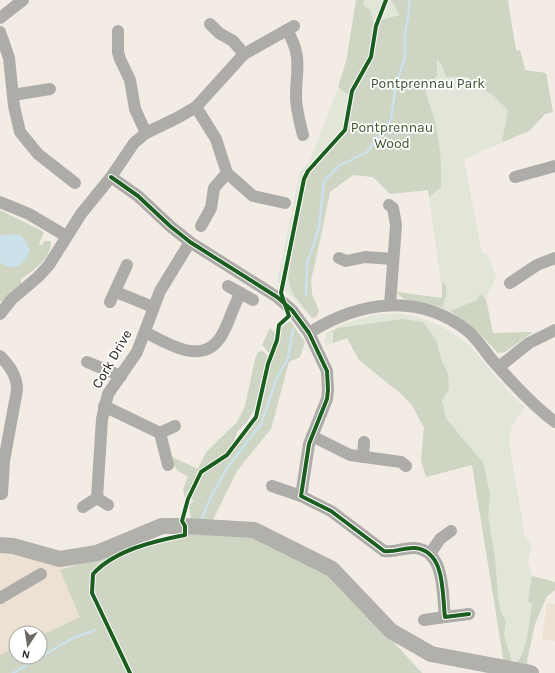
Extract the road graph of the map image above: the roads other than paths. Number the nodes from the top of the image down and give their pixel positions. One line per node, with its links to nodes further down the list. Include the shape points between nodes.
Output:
1 (23, 0): 2 (street)
2 (0, 18)
3 (210, 24): 6 (street, via 233,41)
4 (118, 31): 11 (street, via 118,52 130,80 135,109)
5 (0, 32): 7 (street, via 7,49)
6 (244, 54): 10 (street); 12 (street, via 290,28 298,56 296,101)
7 (5, 69): 9 (street)
8 (50, 89): 9 (street)
9 (13, 95): 17 (street, via 20,132 38,154)
10 (196, 107): 11 (street); 14 (street, via 216,139)
11 (146, 133): 15 (street, via 132,146)
12 (303, 135)
13 (555, 166): 16 (street)
14 (227, 173): 19 (street, via 253,196); 21 (street, via 214,188 211,208)
15 (111, 177): 22 (street); 23 (street, via 138,196)
16 (515, 177)
17 (74, 183)
18 (0, 202): 22 (street, via 29,214)
19 (285, 203)
20 (389, 205): 26 (street, via 393,208 396,225)
21 (201, 226)
22 (66, 236): 34 (street, via 43,272 12,299)
23 (190, 242): 33 (street, Cork Drive, via 166,279); 37 (street, via 273,294 292,310)
24 (339, 258): 26 (street)
25 (555, 258): 28 (street, via 537,264)
26 (393, 259): 32 (street)
27 (127, 265): 33 (street, via 113,297)
28 (510, 283)
29 (228, 286): 30 (street)
30 (241, 293): 31 (street); 36 (street, via 220,338 199,353 182,350)
31 (253, 300)
32 (390, 305): 37 (street, via 352,311); 40 (street, via 422,309 446,318 469,332)
33 (153, 307): 36 (street, Cork Drive)
34 (0, 314)
35 (555, 330): 40 (street, via 529,343)
36 (145, 332): 41 (street, Cork Drive, via 137,352)
37 (309, 333): 46 (street, via 329,380 327,398)
38 (0, 356): 53 (street, via 14,373 18,390 4,461)
39 (87, 362): 41 (street)
40 (498, 367): 43 (street, via 526,398)
41 (121, 376): 42 (street, Cork Drive, via 108,394)
42 (104, 406): 45 (street); 54 (street, Cork Drive)
43 (555, 422)
44 (175, 426): 45 (street)
45 (160, 433): 49 (street)
46 (312, 436): 48 (street, via 344,453); 52 (street)
47 (364, 442): 48 (street)
48 (363, 457): 50 (street, via 400,462)
49 (168, 465)
50 (406, 466)
51 (272, 486): 52 (street)
52 (301, 496): 59 (street, via 331,511 384,551 414,548)
53 (3, 497)
54 (97, 498): 55 (street); 56 (street)
55 (108, 505)
56 (82, 507)
57 (451, 531): 59 (street, via 440,539)
58 (0, 545): 65 (main road, via 60,559 98,553 162,526 254,530 332,569 391,631 430,654)
59 (430, 554): 63 (street, via 439,569)
60 (40, 574): 61 (street)
61 (0, 598)
62 (469, 614): 63 (street)
63 (445, 617): 64 (street)
64 (424, 620)
65 (531, 673)

